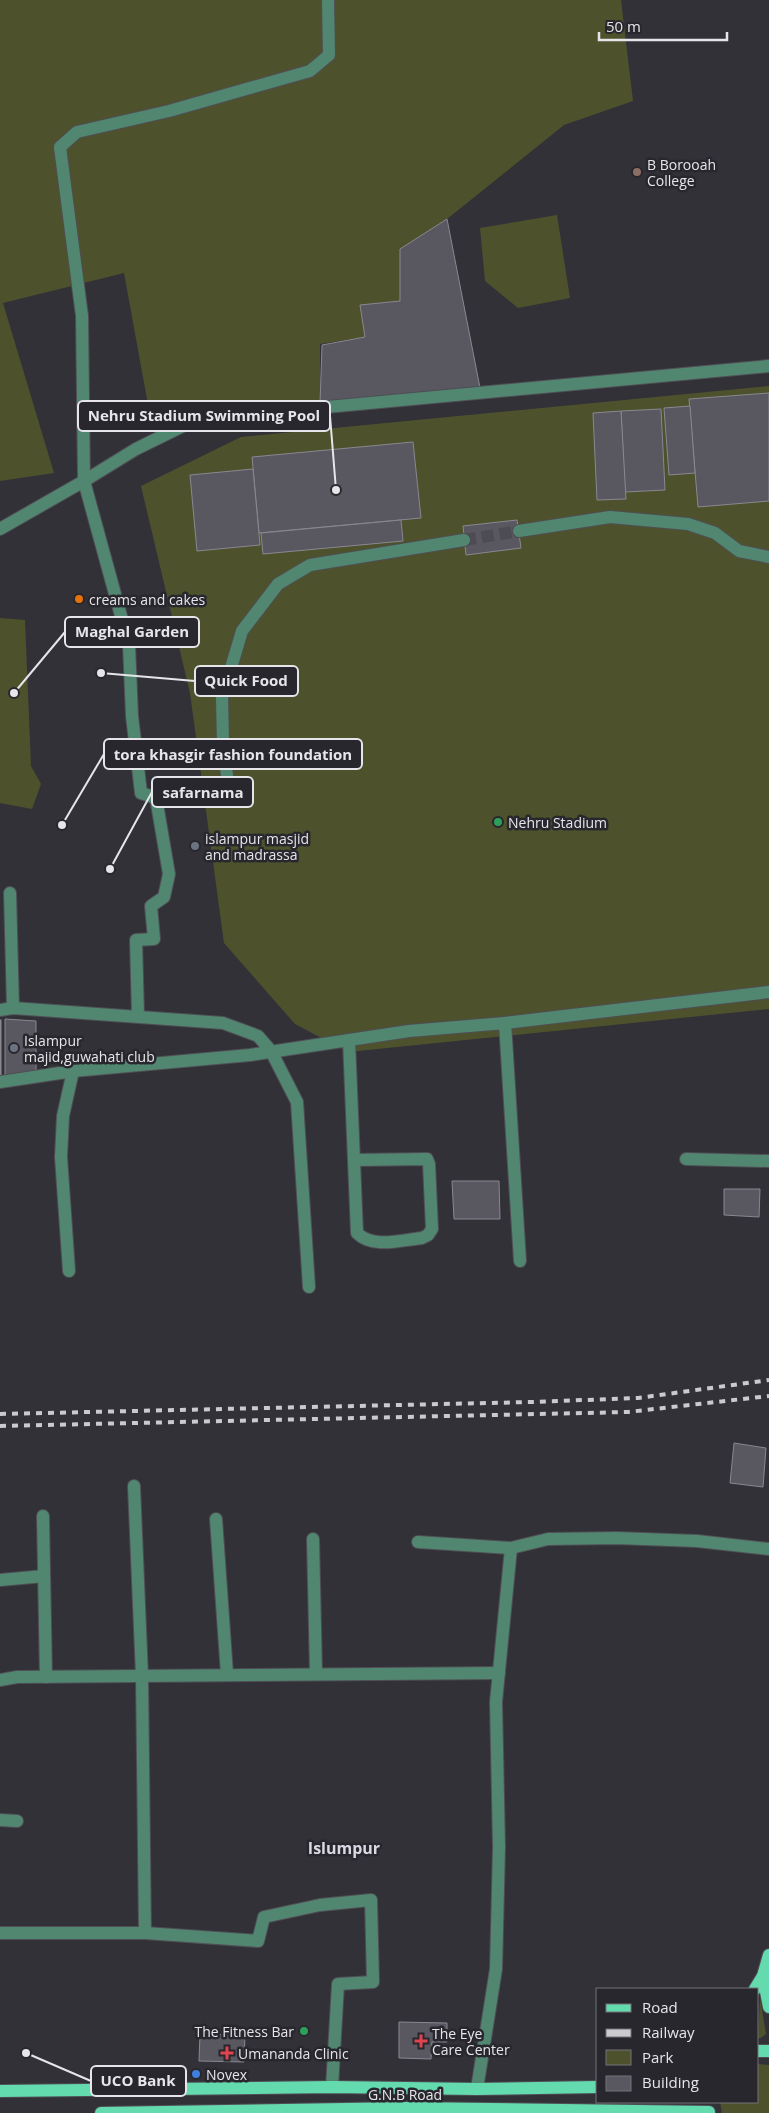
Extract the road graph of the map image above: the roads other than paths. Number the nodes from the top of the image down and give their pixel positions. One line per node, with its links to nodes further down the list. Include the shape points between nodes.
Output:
1 (328, 0): 3 (street, via 329,54 310,71 169,111 77,132 60,147 82,316)
2 (769, 366): 3 (street, via 197,420 136,449)
3 (84, 480): 4 (street); 13 (street, via 129,645 132,716 141,793 156,798 169,874 164,897 151,906 154,939 136,940)
4 (0, 529)
5 (519, 531): 7 (street, via 610,516 688,524 715,533 738,551)
6 (464, 540): 8 (street, via 310,565 278,584 242,631 222,698 223,744)
7 (769, 557)
8 (230, 800)
9 (10, 893): 11 (street)
10 (769, 992): 14 (street)
11 (13, 1008): 12 (street); 13 (street)
12 (0, 1010)
13 (138, 1016): 16 (street, via 223,1023 258,1036)
14 (505, 1023): 15 (street, via 408,1031); 22 (street)
15 (349, 1041): 16 (street); 20 (street)
16 (271, 1051): 17 (street); 24 (street, via 297,1102)
17 (73, 1071): 18 (street); 23 (street, via 63,1116 61,1157)
18 (0, 1082)
19 (686, 1159): 21 (street)
20 (354, 1160): 20 (street, via 357,1233 372,1243 428,1235 432,1229 430,1164 427,1159)
21 (769, 1161)
22 (520, 1261)
23 (69, 1271)
24 (309, 1287)
25 (134, 1486): 37 (street)
26 (43, 1516): 32 (street)
27 (216, 1519): 36 (street)
28 (313, 1539): 35 (street)
29 (418, 1542): 30 (street)
30 (511, 1548): 31 (street, via 548,1539 617,1538 697,1541); 34 (street)
31 (769, 1549)
32 (44, 1576): 33 (street); 38 (street)
33 (0, 1580)
34 (498, 1672): 35 (street); 50 (street, via 496,1968)
35 (316, 1673): 36 (street)
36 (228, 1674): 37 (street)
37 (142, 1676): 38 (street); 43 (street)
38 (46, 1677): 39 (street)
39 (0, 1680)
40 (0, 1820): 41 (street)
41 (18, 1821)
42 (0, 1932): 43 (street)
43 (146, 1933): 48 (street, via 258,1941 264,1917 320,1905 371,1900 373,1982 338,1984)
44 (769, 1955): 45 (main road)
45 (762, 1976): 46 (main road); 47 (main road)
46 (756, 1988)
47 (769, 2007)
48 (332, 2087): 50 (main road, G.N.B Road); 51 (main road, G.N.B Road)
49 (596, 2087): 50 (main road, G.N.B Road)
50 (477, 2089)
51 (0, 2091)
52 (710, 2109): 53 (main road, G.N.B Road)
53 (406, 2111): 54 (main road, G.N.B Road)
54 (101, 2113)

